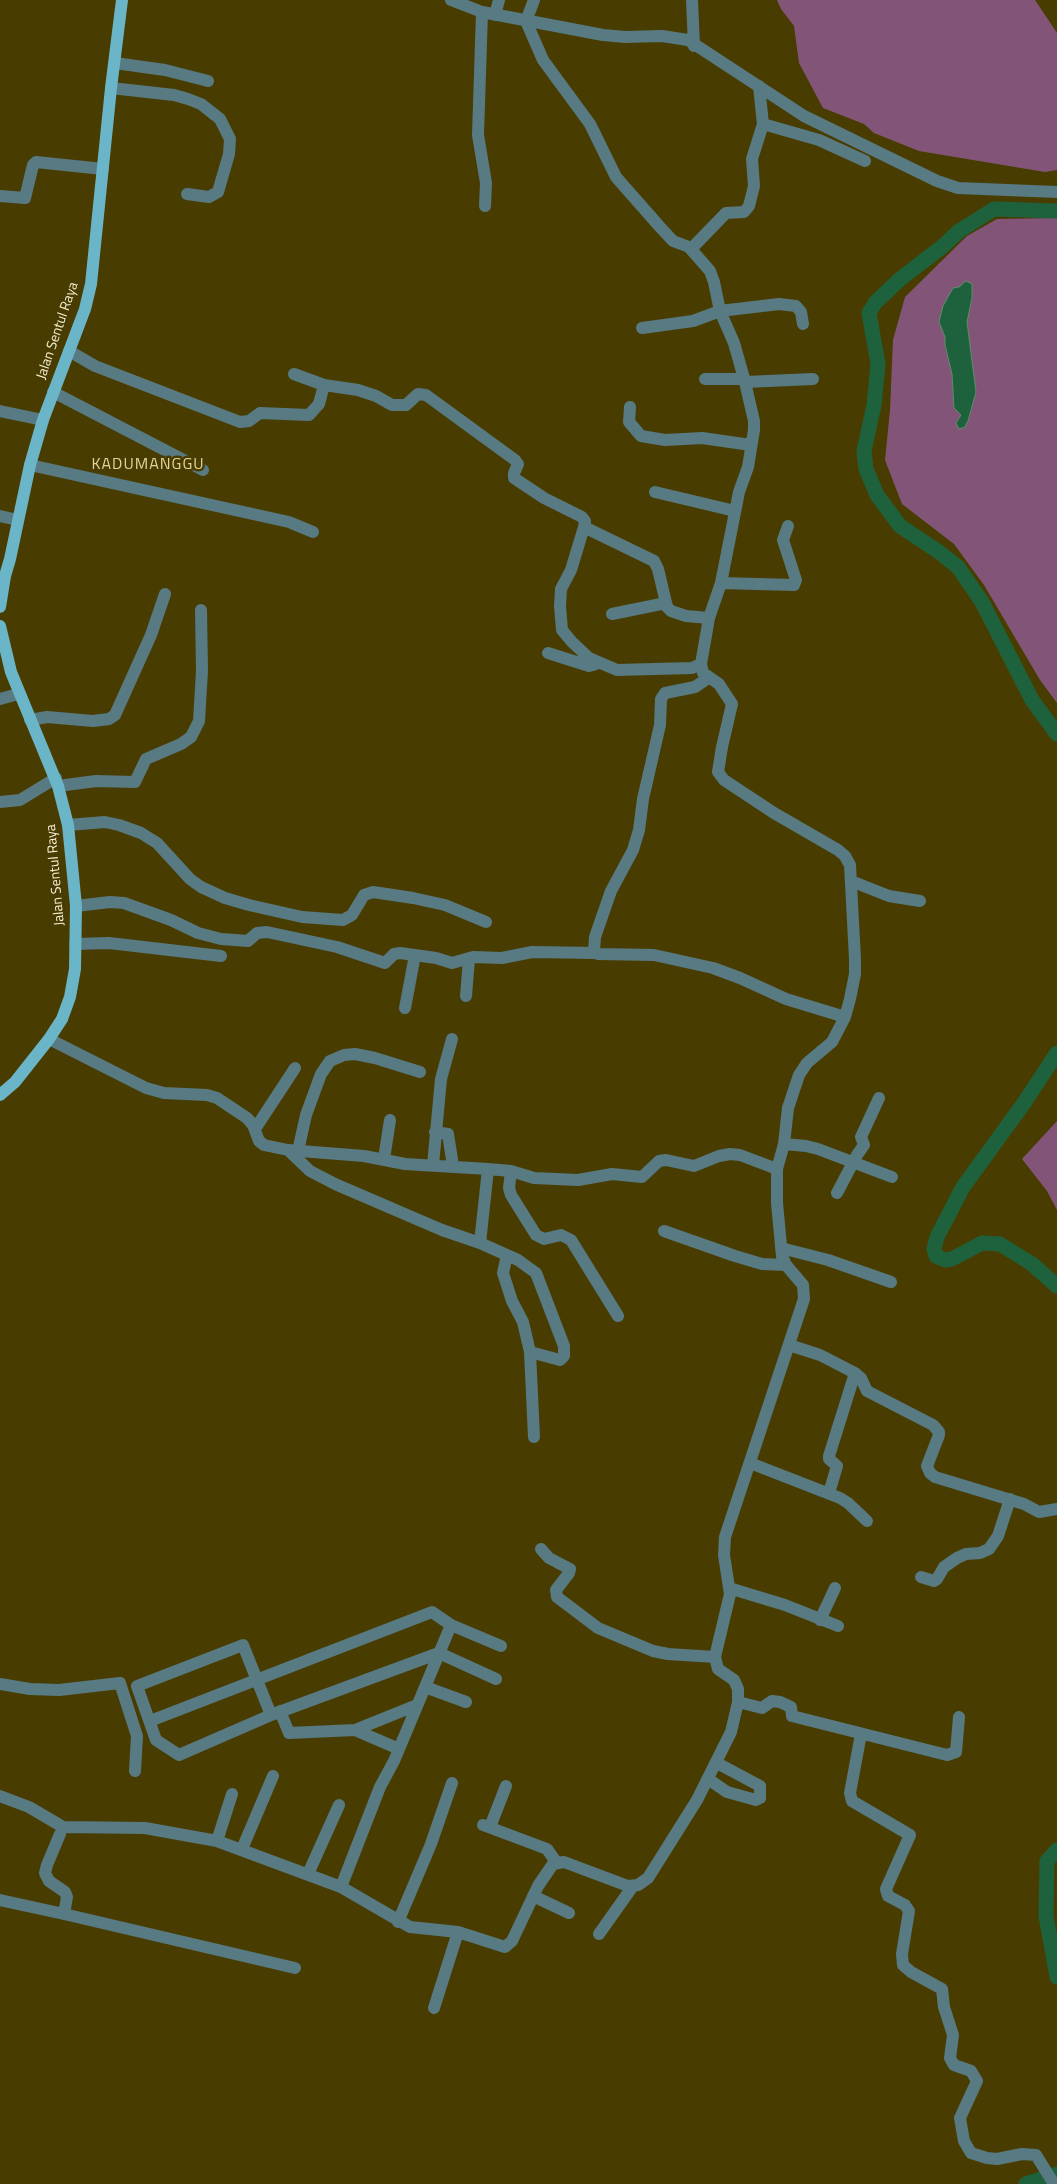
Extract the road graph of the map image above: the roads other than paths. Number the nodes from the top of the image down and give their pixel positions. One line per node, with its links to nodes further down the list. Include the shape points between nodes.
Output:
1 (122, 0): 9 (main road, Jalan Sentul Raya)
2 (451, 0): 6 (street)
3 (499, 0): 6 (street)
4 (534, 0): 7 (street)
5 (692, 0): 8 (street)
6 (489, 13): 7 (street); 19 (street, via 478,109 480,158 486,183)
7 (526, 21): 8 (street, via 613,36 673,37 688,40); 20 (street, via 543,60 590,124 616,177 673,241)
8 (694, 46): 11 (street)
9 (115, 63): 10 (street); 12 (main road, Jalan Sentul Raya)
10 (208, 80)
11 (758, 86): 13 (street); 16 (street, via 804,116 937,181 958,188)
12 (111, 88): 15 (main road, Jalan Sentul Raya); 17 (street, via 174,95 201,104 220,119 230,139 218,192 208,197)
13 (763, 124): 14 (street, via 819,140); 20 (street, via 752,159 754,186 749,206 744,212 726,213)
14 (865, 161)
15 (103, 169): 18 (street, via 36,162 25,198); 24 (main road, Jalan Sentul Raya, via 91,284)
16 (1057, 192)
17 (187, 194)
18 (0, 196)
19 (485, 206)
20 (691, 250): 21 (street, via 710,271)
21 (720, 311): 22 (street, via 790,304 801,312); 23 (street, via 693,321); 28 (street)
22 (803, 324)
23 (642, 328)
24 (69, 351): 29 (street, via 95,366 245,423 260,414 309,415 319,404); 30 (main road, Jalan Sentul Raya)
25 (294, 374): 29 (street)
26 (813, 378): 28 (street)
27 (705, 379): 28 (street)
28 (745, 380): 34 (street, via 754,421)
29 (324, 385): 42 (street, via 358,390 387,402 406,405 418,394 426,395 515,460 518,464 514,478 582,517)
30 (54, 392): 33 (main road, Jalan Sentul Raya); 36 (street)
31 (630, 407): 34 (street, via 630,422 641,436 665,440 702,438)
32 (0, 410): 33 (street)
33 (43, 420): 35 (main road, Jalan Sentul Raya)
34 (751, 445): 38 (street)
35 (30, 465): 40 (main road, Jalan Sentul Raya); 43 (street, via 294,524)
36 (203, 470)
37 (655, 492): 38 (street)
38 (735, 511): 44 (street)
39 (0, 516): 40 (street)
40 (18, 520): 47 (main road, Jalan Sentul Raya)
41 (788, 526): 44 (street, via 783,540 796,580 794,585)
42 (584, 527): 46 (street, via 654,561); 53 (street, via 571,570 561,589 562,630 580,652)
43 (313, 532)
44 (721, 583): 50 (street)
45 (165, 594): 58 (street, via 151,635 115,714 109,719 93,721 47,717)
46 (666, 603): 49 (street); 50 (street, via 676,613)
47 (0, 607)
48 (201, 610): 59 (street, via 199,721 191,737 146,759 135,782)
49 (612, 614)
50 (709, 618): 54 (street)
51 (0, 626): 56 (main road, Jalan Sentul Raya)
52 (548, 653): 53 (street, via 589,666)
53 (598, 662): 54 (street, via 617,670 692,668)
54 (701, 664): 55 (street)
55 (708, 678): 62 (street, via 719,684 732,704 719,764 720,776 774,813 838,850 850,865); 67 (street, via 688,689 665,694 661,699 660,725 639,830 633,850 611,891 595,937)
56 (18, 694): 57 (street); 58 (main road, Jalan Sentul Raya)
57 (0, 699)
58 (30, 720): 59 (main road, Jalan Sentul Raya)
59 (57, 782): 60 (street, via 20,800); 61 (main road, Jalan Sentul Raya)
60 (0, 802)
61 (68, 824): 64 (main road, Jalan Sentul Raya); 65 (street, via 106,822 141,833 202,887 249,905 302,917 343,920 352,915 364,895 373,892 445,905)
62 (851, 881): 63 (street, via 889,896); 73 (street, via 855,974)
63 (920, 901)
64 (76, 906): 66 (main road, Jalan Sentul Raya); 68 (street, via 124,903 221,939 248,941 256,933 267,932 337,947 385,963 394,954)
65 (486, 922)
66 (76, 944): 69 (street, via 109,942); 74 (main road, Jalan Sentul Raya, via 70,997 62,1019)
67 (595, 953): 70 (street, via 532,952 502,958); 73 (street, via 654,955 713,968 786,1000)
68 (416, 955): 70 (street, via 452,963); 72 (street)
69 (221, 956)
70 (469, 959): 71 (street)
71 (466, 996)
72 (405, 1008)
73 (845, 1017): 83 (street, via 832,1042 806,1063 799,1075 788,1108)
74 (49, 1038): 78 (main road, Jalan Sentul Raya, via 15,1082); 81 (street, via 151,1090 217,1098 248,1118)
75 (452, 1038): 82 (street, via 441,1079)
76 (295, 1068): 81 (street)
77 (420, 1072): 84 (street, via 355,1054 330,1061 321,1074)
78 (0, 1095)
79 (879, 1098): 86 (street, via 861,1138 864,1144)
80 (390, 1120): 85 (street)
81 (254, 1129): 84 (street, via 264,1145)
82 (435, 1132): 87 (street); 88 (street, via 448,1134)
83 (784, 1144): 86 (street, via 818,1149); 90 (street)
84 (293, 1151): 85 (street); 95 (street, via 310,1171 335,1184)
85 (384, 1159): 87 (street)
86 (852, 1163): 92 (street); 93 (street)
87 (433, 1165): 88 (street)
88 (453, 1166): 89 (street)
89 (488, 1169): 91 (street); 95 (street)
90 (777, 1170): 91 (street, via 730,1154 694,1166 662,1160 642,1177 612,1174 587,1180 534,1178); 96 (street)
91 (511, 1171): 100 (street, via 511,1195 536,1236 544,1239 561,1235 571,1240)
92 (892, 1177)
93 (838, 1193)
94 (664, 1231): 98 (street, via 762,1264)
95 (480, 1243): 97 (street)
96 (781, 1248): 98 (street); 99 (street)
97 (507, 1255): 102 (street, via 503,1273 523,1322); 102 (street, via 536,1273 564,1346 564,1356 560,1360)
98 (786, 1265): 101 (street, via 802,1285 804,1293)
99 (891, 1282)
100 (618, 1316)
101 (789, 1345): 103 (street); 105 (street)
102 (530, 1352): 104 (street)
103 (855, 1373): 106 (street, via 828,1456 837,1466); 107 (street, via 867,1391 918,1416 939,1432 927,1466 930,1473)
104 (534, 1437)
105 (750, 1462): 106 (street); 112 (street, via 725,1536)
106 (828, 1493): 109 (street, via 848,1503)
107 (1010, 1500): 108 (street, via 1042,1512); 111 (street, via 998,1536 989,1549 957,1558 944,1567 937,1579)
108 (1057, 1509)
109 (867, 1521)
110 (541, 1549): 119 (street, via 549,1558 570,1569 556,1590 557,1597 598,1628 653,1651)
111 (921, 1577)
112 (729, 1588): 114 (street, via 785,1604); 119 (street)
113 (836, 1588): 114 (street)
114 (820, 1620): 116 (street)
115 (451, 1624): 117 (street); 118 (street); 120 (street, via 432,1612)
116 (838, 1626)
117 (501, 1646)
118 (439, 1653): 121 (street); 123 (street); 127 (street)
119 (715, 1657): 125 (street, via 718,1669 737,1684)
120 (257, 1679): 127 (street); 129 (street); 129 (street, via 244,1644 137,1686)
121 (496, 1679)
122 (0, 1684): 134 (street, via 59,1690 120,1684 136,1736)
123 (425, 1687): 124 (street); 126 (street)
124 (466, 1702)
125 (738, 1702): 131 (street, via 762,1708 772,1701 780,1702 791,1708 792,1716); 133 (street, via 731,1732)
126 (417, 1705): 130 (street); 132 (street)
127 (276, 1713): 129 (street, via 179,1755 156,1740); 130 (street, via 289,1733)
128 (959, 1717): 131 (street, via 958,1749 951,1756)
129 (150, 1721)
130 (355, 1730): 132 (street)
131 (861, 1734): 158 (street, via 850,1798 854,1804 910,1835 886,1893 909,1910 903,1966 942,1989 953,2035 950,2058 954,2065 971,2071 977,2082 960,2118 964,2140 971,2153 977,2156 997,2159 1033,2154)
132 (399, 1749): 148 (street, via 380,1787)
133 (717, 1763): 136 (street); 136 (street, via 760,1786 760,1798 756,1800 727,1792)
134 (135, 1770)
135 (273, 1776): 144 (street)
136 (708, 1779): 147 (street, via 654,1872)
137 (452, 1783): 153 (street, via 431,1844)
138 (506, 1786): 145 (street, via 486,1826 547,1849)
139 (232, 1794): 143 (street)
140 (0, 1796): 142 (street, via 29,1807)
141 (340, 1805): 146 (street)
142 (62, 1830): 143 (street, via 145,1828); 152 (street, via 45,1873 49,1881 65,1892)
143 (217, 1840): 144 (street)
144 (242, 1849): 146 (street)
145 (556, 1862): 147 (street); 149 (street)
146 (308, 1874): 148 (street)
147 (633, 1886): 155 (street)
148 (341, 1887): 153 (street)
149 (533, 1896): 151 (street); 154 (street, via 508,1946 501,1947)
150 (0, 1900): 152 (street)
151 (569, 1913)
152 (64, 1914): 156 (street)
153 (398, 1922): 154 (street)
154 (458, 1932): 157 (street)
155 (599, 1934)
156 (295, 1968)
157 (434, 2008)
158 (1054, 2183)

